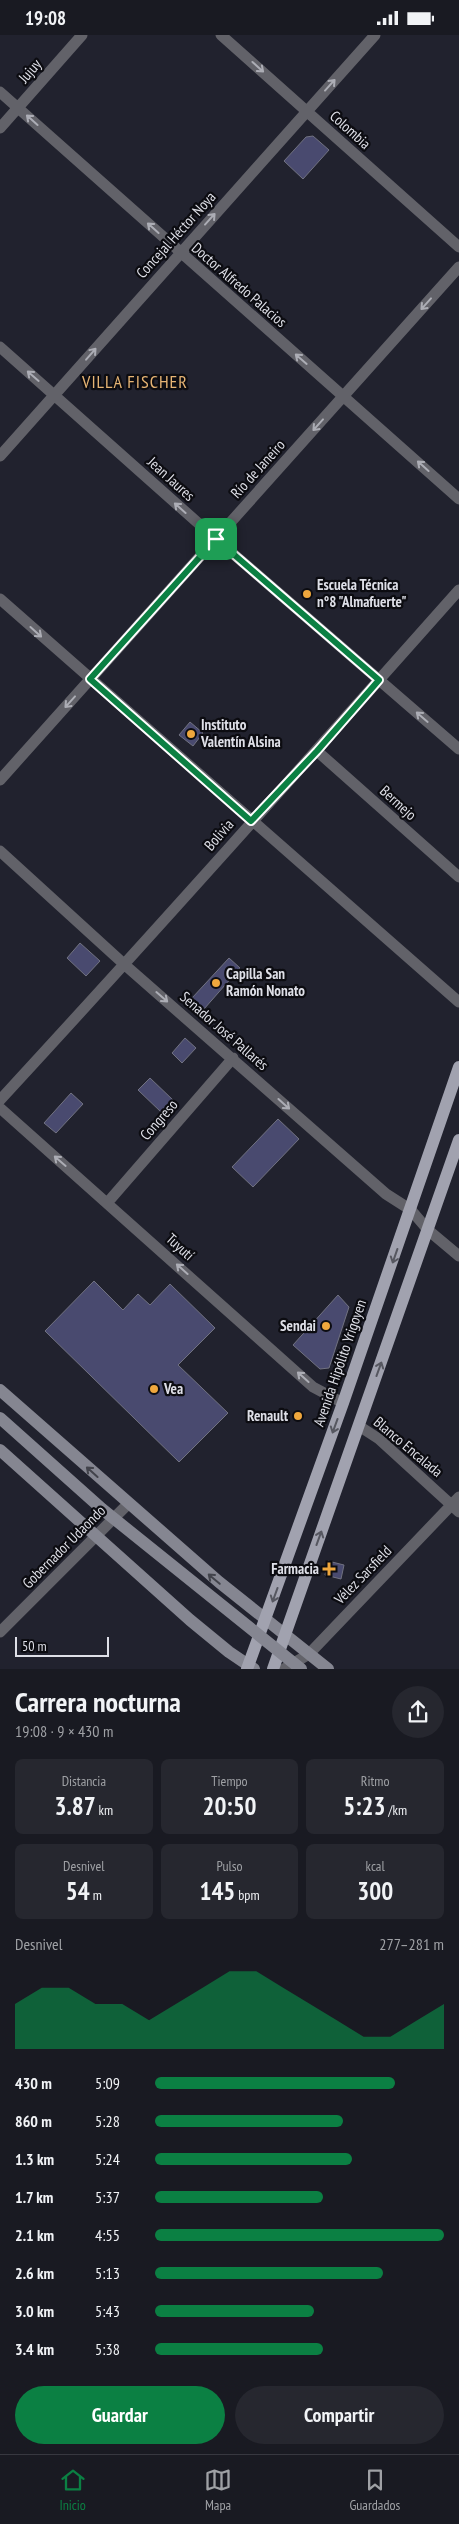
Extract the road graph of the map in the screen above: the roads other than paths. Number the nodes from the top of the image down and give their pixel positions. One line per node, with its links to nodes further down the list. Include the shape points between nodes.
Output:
1 (82, 35): 5 (street, Jujuy)
2 (221, 35): 6 (street, Colombia, one-way to 6)
3 (375, 35): 6 (street, Concejal Héctor Noya, one-way to 3)
4 (0, 92): 5 (street, Doctor Alfredo Palacios)
5 (18, 108): 7 (street, Jujuy); 9 (street, Doctor Alfredo Palacios, one-way to 5)
6 (307, 111): 8 (street, Colombia); 9 (street, Concejal Héctor Noya, one-way to 6)
7 (0, 128)
8 (459, 247)
9 (180, 253): 12 (street, Concejal Héctor Noya, one-way to 9); 13 (street, Doctor Alfredo Palacios, one-way to 9)
10 (459, 267): 13 (street, Río de Janeiro, one-way to 13)
11 (0, 347): 12 (street, Jean Jaures, one-way to 11)
12 (55, 395): 14 (street, Concejal Héctor Noya); 16 (street, Jean Jaures, one-way to 12)
13 (344, 396): 15 (street, Doctor Alfredo Palacios, one-way to 13); 16 (street, Río de Janeiro, one-way to 16)
14 (0, 456)
15 (459, 499)
16 (216, 539): 19 (street, Río de Janeiro); 20 (street, Jean Jaures)
17 (459, 590): 20 (street, Bolivia)
18 (0, 599): 19 (street, one-way to 19)
19 (90, 679): 23 (street, Río de Janeiro, one-way to 23); 24 (street)
20 (379, 680): 21 (street, Jean Jaures, one-way to 20); 22 (street, Bolivia)
21 (459, 749)
22 (317, 751): 24 (street, Bolivia); 26 (street, Bermejo)
23 (0, 780)
24 (251, 821): 27 (street, Bolivia); 28 (street)
25 (0, 851): 27 (street, Senador José Pallarés)
26 (459, 877)
27 (125, 965): 29 (street, Senador José Pallarés, one-way to 29); 31 (street, Bolivia)
28 (459, 1002)
29 (233, 1058): 34 (street, Congreso); 35 (street, Senador José Pallarés, one-way to 35, via 386,1194)
30 (459, 1067): 35 (main road, Avenida Hipólito Yrigoyen)
31 (0, 1100)
32 (0, 1108): 34 (street, Tuyutí, one-way to 32)
33 (459, 1140): 36 (main road)
34 (108, 1202): 39 (street, Tuyutí, one-way to 34, via 314,1387)
35 (411, 1210): 36 (street, Senador José Pallarés); 39 (main road, Avenida Hipólito Yrigoyen, one-way to 39)
36 (428, 1231): 37 (street, Senador José Pallarés); 41 (main road, one-way to 36)
37 (459, 1256)
38 (0, 1389): 43 (main road, one-way to 38)
39 (343, 1403): 46 (main road, Avenida Hipólito Yrigoyen, one-way to 46)
40 (0, 1418): 53 (main road, bridge, via 102,1509)
41 (359, 1426): 44 (street, Blanco Encalada, via 379,1439); 48 (main road, one-way to 41)
42 (0, 1450): 45 (main road)
43 (128, 1504): 45 (street, Gobernador Udaondo); 46 (main road, one-way to 43, via 218,1583)
44 (456, 1505): 49 (street, Vélez Sarsfield)
45 (96, 1536): 47 (street, Gobernador Udaondo); 50 (main road, via 190,1620)
46 (266, 1619): 48 (main road); 50 (main road, Avenida Hipólito Yrigoyen)
47 (0, 1632)
48 (285, 1634): 49 (main road); 51 (main road)
49 (309, 1654): 52 (street, Vélez Sarsfield); 54 (main road)
50 (250, 1668)
51 (273, 1669)
52 (284, 1669)
53 (300, 1669)
54 (328, 1669)

